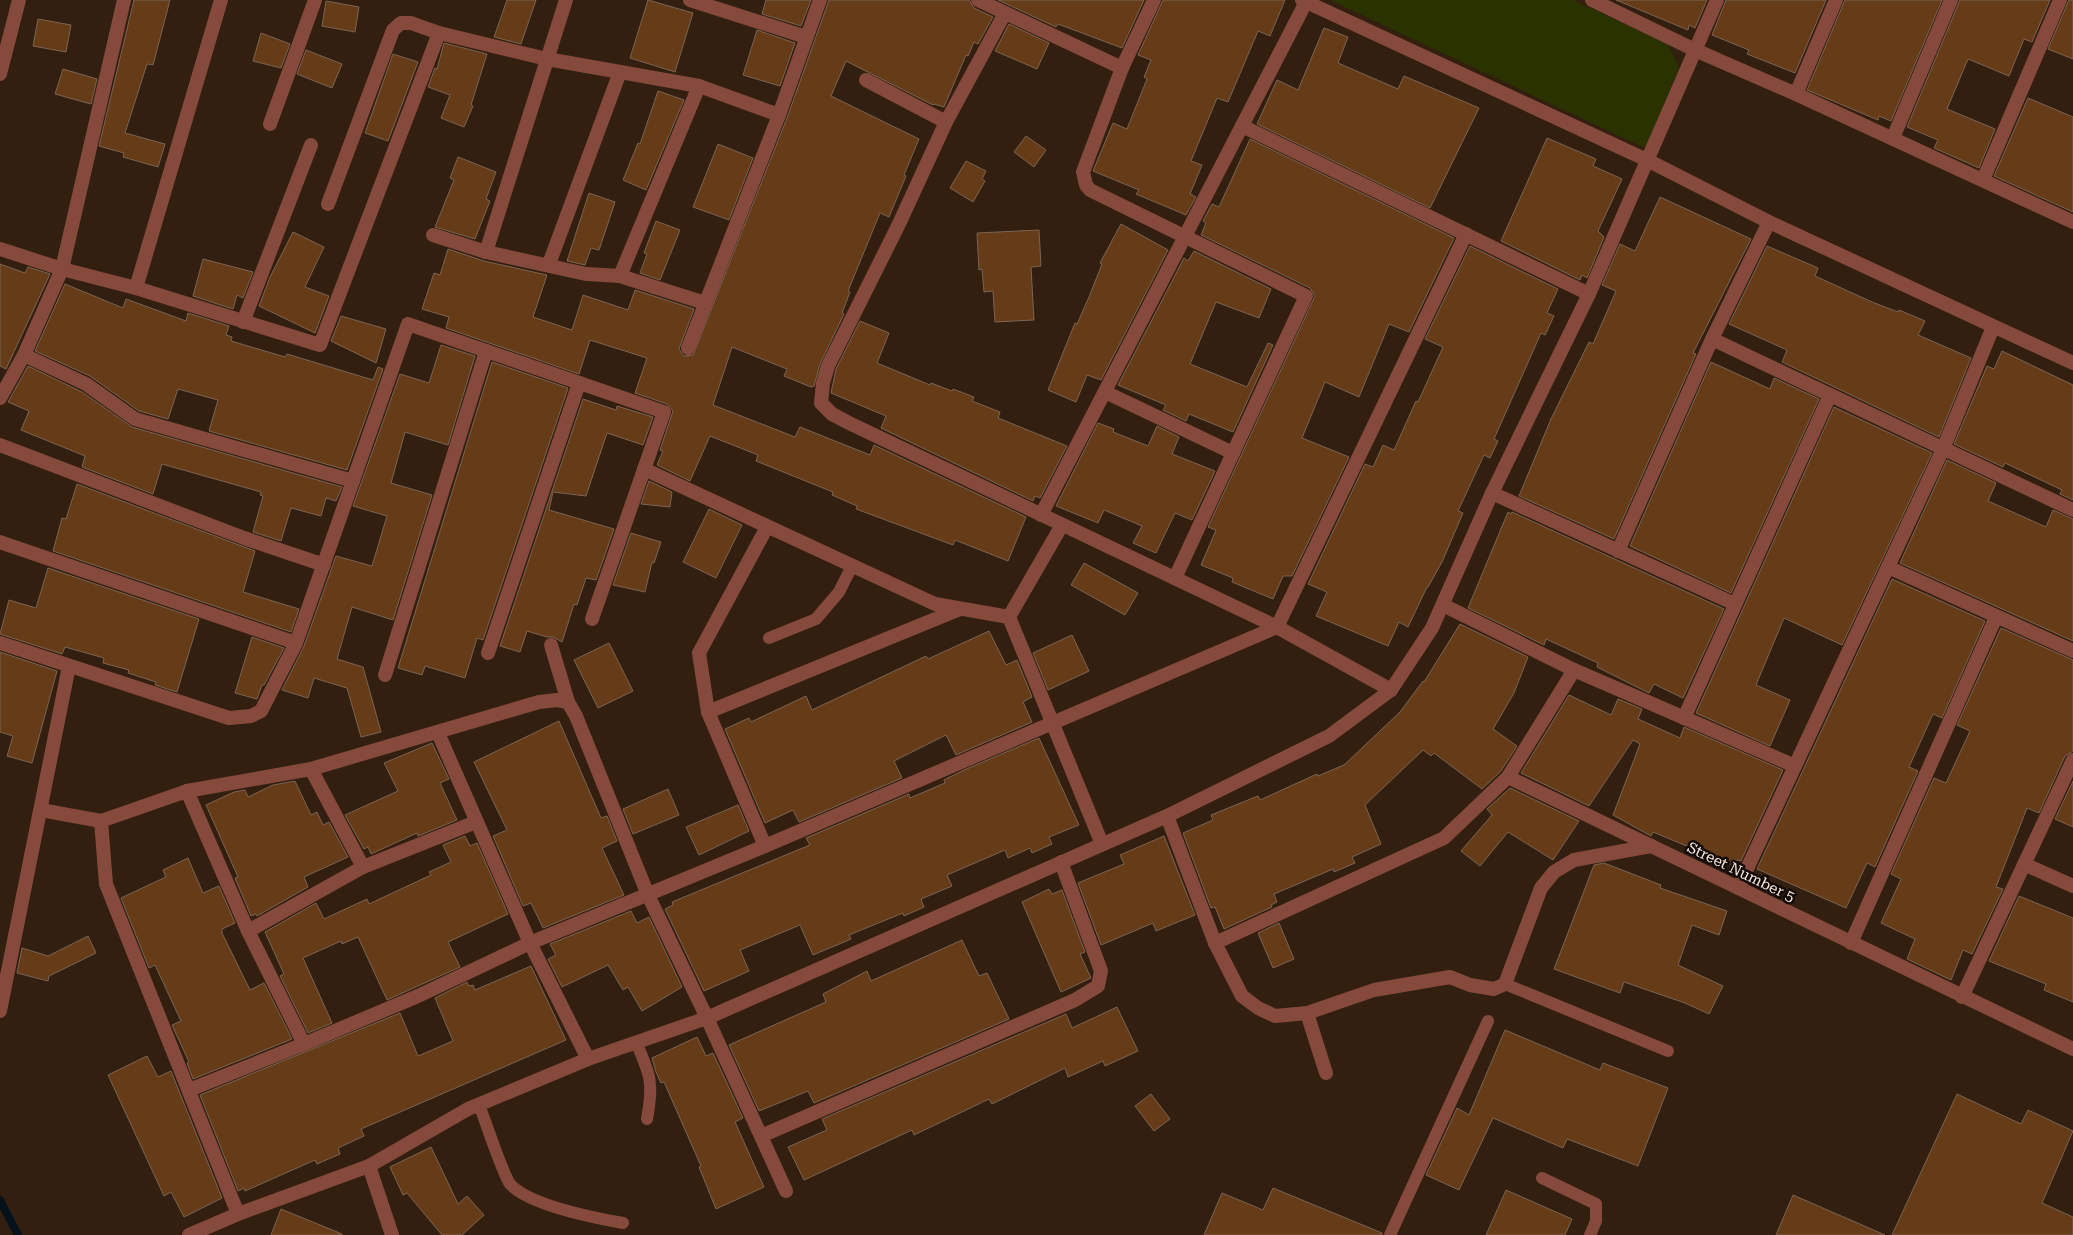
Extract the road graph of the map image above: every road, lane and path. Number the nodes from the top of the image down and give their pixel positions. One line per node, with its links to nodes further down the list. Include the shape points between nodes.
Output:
1 (19, 0): 23 (street)
2 (124, 0): 44 (street)
3 (221, 0): 46 (street)
4 (315, 0): 29 (street)
5 (566, 0): 20 (street)
6 (690, 0): 18 (street)
7 (820, 0): 18 (street)
8 (978, 0): 16 (street)
9 (1154, 0): 21 (street)
10 (1716, 0): 19 (street)
11 (1836, 0): 26 (street)
12 (1951, 0): 31 (street)
13 (2060, 0): 34 (street)
14 (1304, 1): 30 (street); 33 (street)
15 (1595, 1): 19 (street)
16 (1005, 13): 21 (street); 28 (street)
17 (439, 33): 20 (street); 35 (street, via 411,23 401,23 393,30); 49 (street, via 320,345)
18 (806, 37): 27 (street)
19 (1695, 50): 26 (street); 33 (street)
20 (547, 59): 22 (street); 42 (street)
21 (1122, 68): 40 (street, via 1083,172 1086,185 1090,190)
22 (620, 72): 25 (street); 43 (street)
23 (0, 74)
24 (866, 80): 28 (street)
25 (699, 86): 27 (street); 45 (street)
26 (1796, 94): 31 (street)
27 (779, 114): 48 (street)
28 (946, 122): 67 (street, via 828,366 821,402 832,414 849,423)
29 (270, 124)
30 (1242, 126): 38 (street); 40 (street)
31 (1893, 138): 34 (street)
32 (311, 145): 49 (street)
33 (1647, 160): 36 (street); 47 (street)
34 (1983, 180): 37 (street)
35 (328, 204)
36 (1769, 222): 50 (street); 51 (street)
37 (2073, 222)
38 (1466, 234): 47 (street); 82 (street)
39 (433, 235): 42 (street)
40 (1185, 238): 57 (street); 62 (street, via 1306,296)
41 (0, 249): 44 (street)
42 (486, 252): 43 (street)
43 (549, 264): 45 (street, via 586,274)
44 (62, 269): 46 (street); 54 (street)
45 (620, 276): 48 (street)
46 (136, 288): 49 (street)
47 (1588, 294): 65 (street)
48 (705, 303): 52 (street)
49 (243, 322)
50 (1993, 327): 55 (street); 61 (street)
51 (1712, 339): 58 (street); 71 (street)
52 (688, 348)
53 (486, 351): 56 (street); 64 (street, via 408,324); 91 (street)
54 (24, 355): 59 (street); 64 (street, via 86,384 135,419)
55 (2073, 363)
56 (579, 383): 63 (street, via 664,412); 88 (street)
57 (1105, 392): 62 (street); 67 (street)
58 (1830, 396): 61 (street); 76 (street)
59 (0, 398)
60 (0, 446): 72 (street)
61 (1943, 449): 66 (street); 74 (street)
62 (1233, 453): 75 (street)
63 (644, 469): 69 (street); 81 (street)
64 (353, 481): 72 (street)
65 (1492, 493): 71 (street); 77 (street)
66 (2073, 510)
67 (1042, 515): 68 (street)
68 (1062, 525): 75 (street); 79 (street)
69 (767, 527): 73 (street); 94 (street, via 699,652)
70 (0, 542): 85 (street)
71 (1618, 551): 76 (street)
72 (324, 566): 85 (street)
73 (852, 566): 78 (street, via 934,604); 83 (lane, via 839,592 816,619)
74 (1888, 567): 80 (street); 99 (street)
75 (1175, 578): 82 (street)
76 (1735, 604): 95 (street)
77 (1443, 606): 90 (street); 92 (street)
78 (960, 609): 79 (street); 94 (street)
79 (1009, 617): 96 (street)
80 (1996, 617): 87 (street); 119 (street)
81 (592, 619)
82 (1277, 626): 92 (street); 96 (street)
83 (769, 638)
84 (0, 643): 89 (street)
85 (296, 643): 89 (street, via 261,711 251,716 229,718)
86 (551, 646): 93 (street)
87 (2073, 651)
88 (488, 653)
89 (69, 666): 103 (street)
90 (1574, 670): 95 (street); 101 (street)
91 (385, 675)
92 (1391, 690): 104 (street, via 1329,736)
93 (568, 702): 97 (street, via 540,702); 115 (street)
94 (708, 712): 108 (street)
95 (1684, 718): 99 (street)
96 (1054, 723): 107 (street); 108 (street)
97 (438, 733): 100 (street); 106 (street)
98 (2073, 760): 111 (street)
99 (1795, 766): 114 (street)
100 (311, 769): 102 (street); 112 (street)
101 (1508, 777): 109 (street, Street Number 5); 118 (street, via 1444,838)
102 (187, 791): 105 (street); 116 (street)
103 (41, 810): 105 (street); 122 (street)
104 (1167, 816): 107 (street); 118 (street)
105 (101, 821): 132 (street, via 106,884)
106 (476, 822): 112 (street); 117 (street)
107 (1102, 844): 110 (street)
108 (765, 846): 115 (street)
109 (1651, 846): 114 (street, Street Number 5); 120 (street, via 1574,860 1554,872 1541,888)
110 (1061, 862): 124 (street); 135 (street, via 1101,971 1098,986 1075,1000)
111 (2024, 864): 113 (street); 121 (street)
112 (363, 867): 116 (street)
113 (2073, 886)
114 (1738, 888): 119 (street, Street Number 5)
115 (648, 896): 117 (street); 124 (street)
116 (248, 930): 127 (street)
117 (530, 943): 127 (street, via 418,996); 130 (street)
118 (1215, 943): 123 (street, via 1242,996 1275,1016)
119 (1851, 943): 121 (street, Street Number 5)
120 (1505, 984): 123 (street, via 1494,989 1450,977 1374,990); 129 (lane)
121 (1962, 997): 128 (street, Street Number 5)
122 (0, 1011)
123 (1307, 1013): 131 (street)
124 (707, 1018): 126 (street); 135 (street)
125 (1488, 1021): 145 (lane)
126 (636, 1042): 130 (street); 134 (lane, via 650,1075 651,1100)
127 (304, 1044): 132 (street)
128 (2073, 1049)
129 (1668, 1051)
130 (588, 1059): 133 (street)
131 (1326, 1073)
132 (189, 1090): 139 (street)
133 (479, 1105): 136 (street); 141 (lane, via 510,1184 547,1204)
134 (647, 1119)
135 (761, 1136): 138 (street)
136 (369, 1166): 139 (street); 144 (street)
137 (1542, 1178): 146 (lane, via 1596,1204 1596,1221)
138 (786, 1191)
139 (238, 1214): 140 (street)
140 (223, 1221): 142 (street); 143 (street)
141 (623, 1223)
142 (188, 1235)
143 (224, 1235)
144 (392, 1235)
145 (1390, 1235)
146 (1590, 1235)

